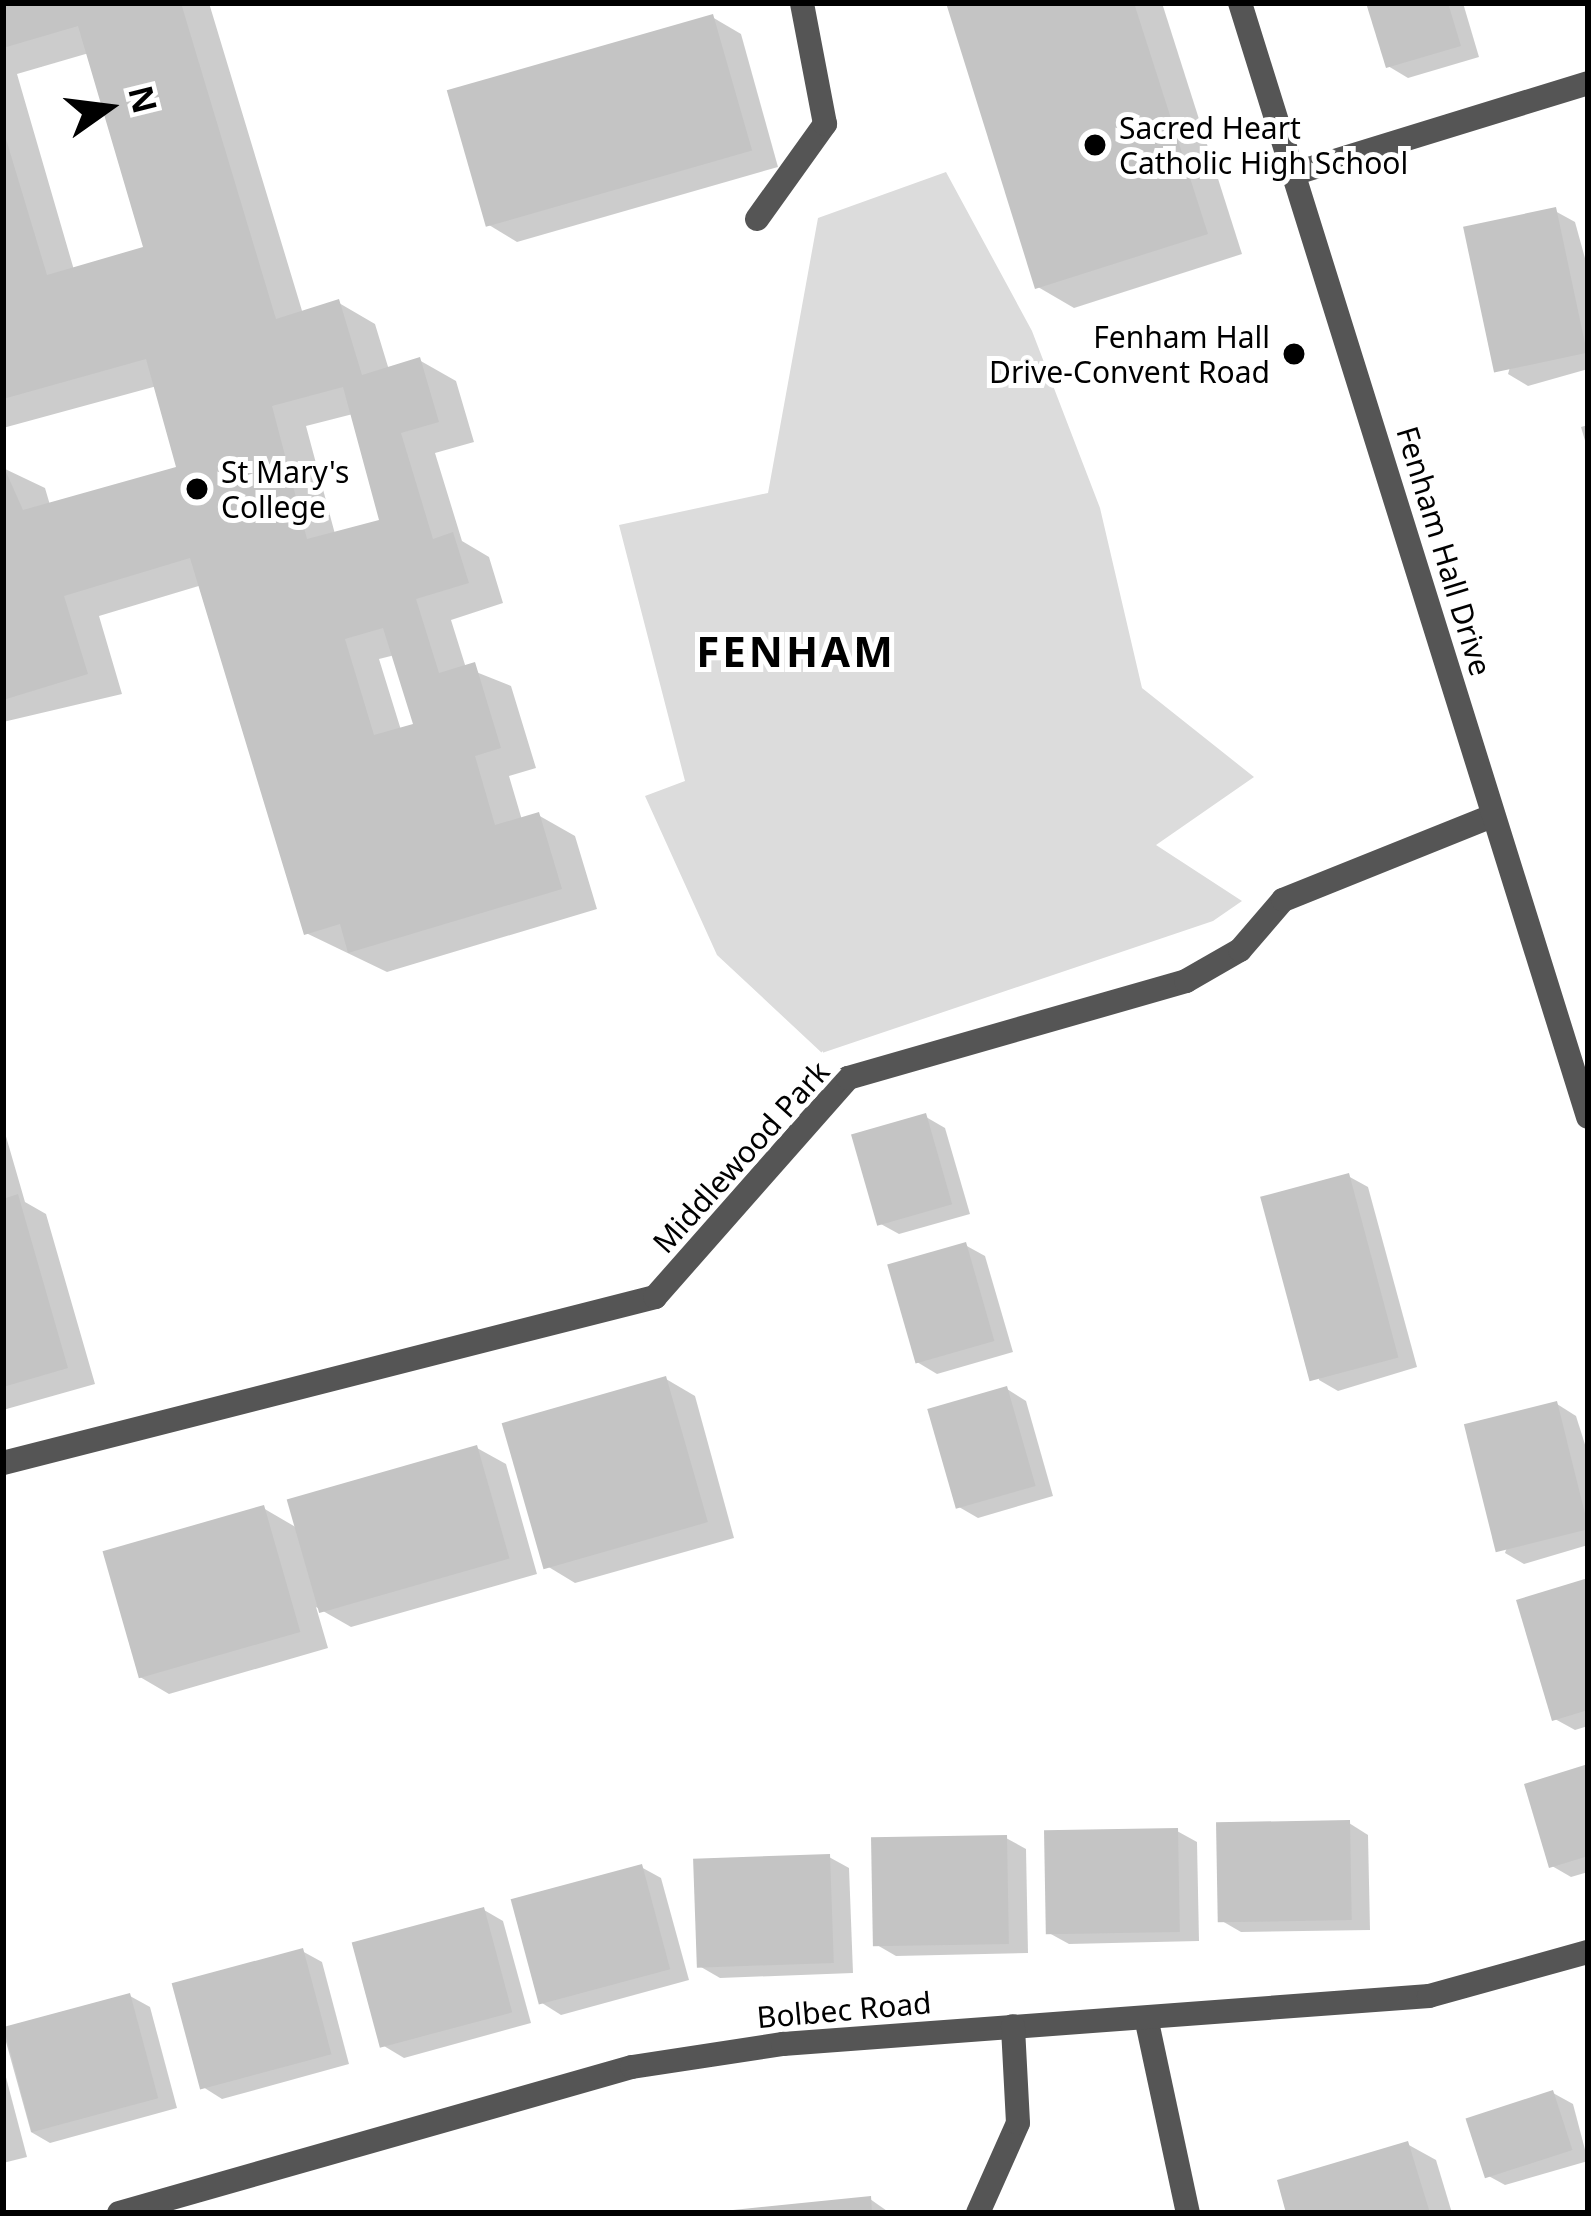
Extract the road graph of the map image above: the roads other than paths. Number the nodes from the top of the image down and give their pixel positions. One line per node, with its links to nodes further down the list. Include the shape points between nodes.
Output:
1 (802, 3): 5 (street, via 825,124)
2 (1240, 3): 4 (street, Fenham Hall Drive)
3 (1588, 83): 4 (street)
4 (1299, 172): 6 (street, Fenham Hall Drive)
5 (757, 219)
6 (1492, 816): 7 (street, Fenham Hall Drive); 8 (street, Middlewood Park, via 1283,900 1240,950 1186,981 848,1078 656,1298)
7 (1588, 1118)
8 (3, 1463)
9 (1588, 1952): 10 (street, Bolbec Road, via 1429,1996)
10 (1147, 2022): 11 (street, Bolbec Road); 14 (street)
11 (1012, 2026): 12 (street, Bolbec Road, via 632,2067); 13 (street, via 1018,2123)
12 (119, 2213)
13 (977, 2213)
14 (1188, 2213)

